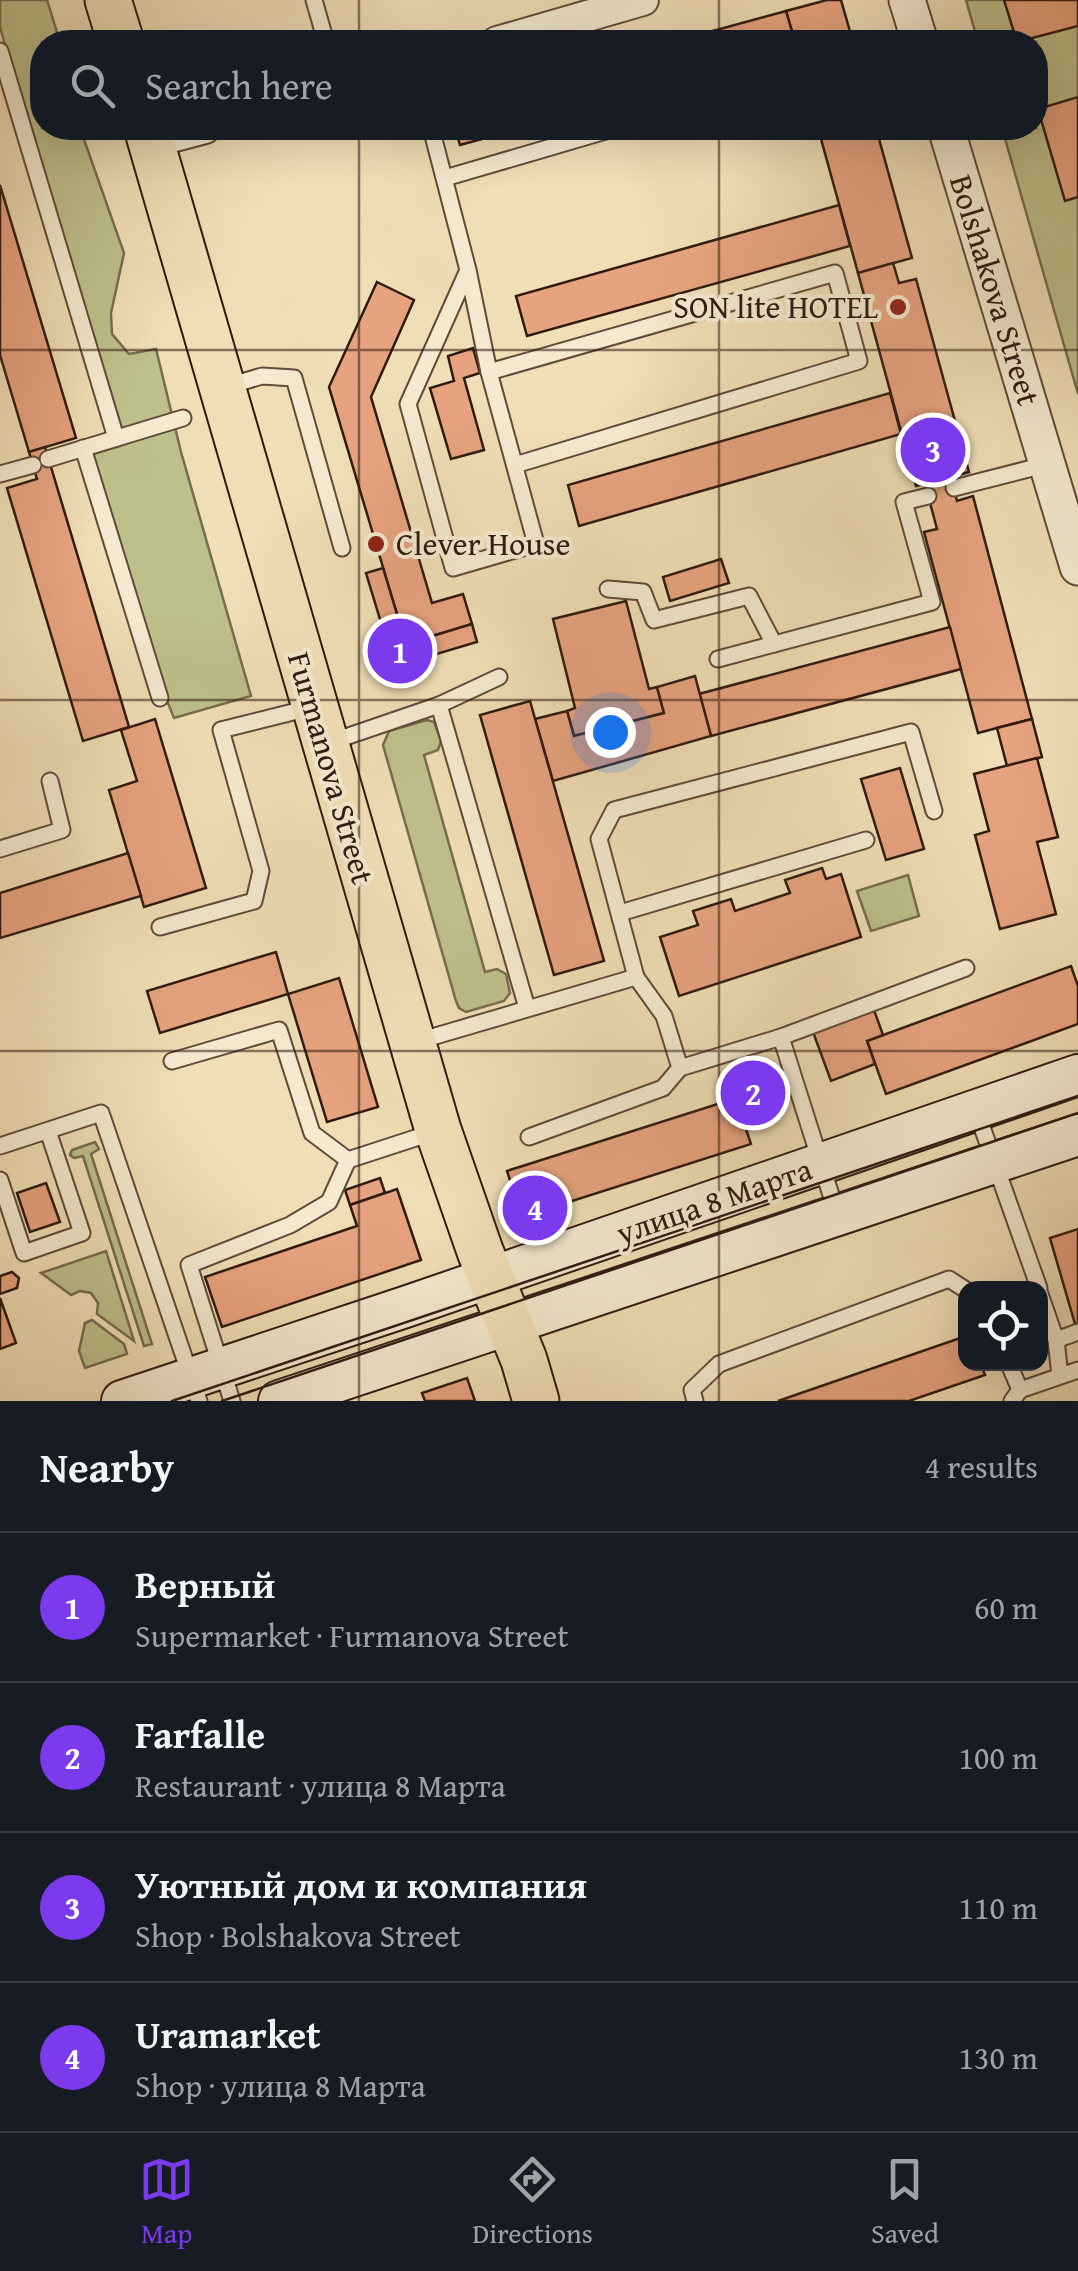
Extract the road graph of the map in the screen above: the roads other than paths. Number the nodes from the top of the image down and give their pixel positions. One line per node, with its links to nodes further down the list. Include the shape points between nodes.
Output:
1 (108, 0): 5 (main road)
2 (314, 0): 6 (lane)
3 (907, 0): 8 (street)
4 (631, 2): 7 (street)
5 (117, 30)
6 (323, 30)
7 (537, 30)
8 (916, 30)
9 (0, 51): 19 (lane)
10 (151, 140): 17 (main road, Furmanova Street)
11 (434, 140): 14 (lane)
12 (575, 140): 14 (lane)
13 (950, 140): 21 (street, Bolshakova Street)
14 (445, 178): 15 (lane)
15 (468, 270): 16 (lane); 22 (lane, via 408,404 454,568 536,544)
16 (490, 372): 22 (lane); 22 (lane, via 836,273 859,362)
17 (221, 388): 26 (lane, via 262,376 294,378); 34 (main road, Furmanova Street)
18 (184, 418): 19 (lane)
19 (116, 438): 20 (lane)
20 (83, 448): 23 (lane); 32 (lane)
21 (1048, 464): 24 (lane); 27 (street, Bolshakova Street)
22 (514, 465)
23 (0, 474)
24 (954, 488)
25 (928, 496): 29 (lane, via 904,502 932,602)
26 (342, 548)
27 (1078, 567)
28 (608, 589): 29 (lane, via 643,592 654,620 749,596)
29 (774, 644): 30 (lane)
30 (718, 660)
31 (500, 677): 33 (lane)
32 (160, 698)
33 (439, 705): 34 (lane); 43 (lane)
34 (318, 725): 40 (lane, via 221,730 261,871 254,901); 45 (main road, Furmanova Street)
35 (50, 781): 38 (lane, via 62,830)
36 (934, 811): 39 (lane, via 911,732 614,810 599,839)
37 (866, 840): 39 (lane)
38 (0, 849)
39 (620, 913): 42 (lane)
40 (160, 927)
41 (966, 968): 44 (lane)
42 (636, 976): 43 (lane); 47 (lane, via 664,1016)
43 (527, 1008): 45 (lane)
44 (782, 1037): 47 (lane); 57 (lane)
45 (411, 1043): 51 (main road, Furmanova Street)
46 (172, 1061): 55 (lane, via 279,1030 312,1133)
47 (680, 1068): 53 (lane, via 663,1088)
48 (1077, 1078): 49 (main road, улица 8 Марта)
49 (977, 1111): 56 (lane); 57 (main road, улица 8 Марта)
50 (48, 1130): 54 (lane); 58 (lane, via 82,1233 24,1253); 70 (lane, via 101,1114)
51 (438, 1130): 55 (lane); 60 (main road, Furmanova Street)
52 (1078, 1135): 56 (main road, улица 8 Марта)
53 (529, 1137)
54 (0, 1146)
55 (348, 1160): 70 (lane, via 329,1202 290,1225 188,1265)
56 (995, 1164): 59 (main road, улица 8 Марта); 61 (lane)
57 (822, 1165): 59 (lane); 60 (main road, улица 8 Марта)
58 (0, 1180)
59 (838, 1214): 64 (main road, улица 8 Марта)
60 (490, 1277): 64 (main road, Furmanova Street); 70 (main road, улица 8 Марта)
61 (1036, 1281)
62 (958, 1285): 75 (lane, via 948,1279 720,1364 692,1390)
63 (1048, 1316): 66 (lane)
64 (510, 1325): 73 (main road, улица 8 Марта); 74 (main road, Furmanova Street)
65 (1078, 1332): 66 (lane)
66 (1056, 1340): 69 (lane)
67 (1078, 1370): 69 (lane)
68 (1011, 1371): 71 (lane)
69 (1060, 1376): 71 (lane)
70 (211, 1387): 72 (main road, улица 8 Марта)
71 (1016, 1396)
72 (122, 1401)
73 (279, 1401)
74 (536, 1401)
75 (695, 1401)

